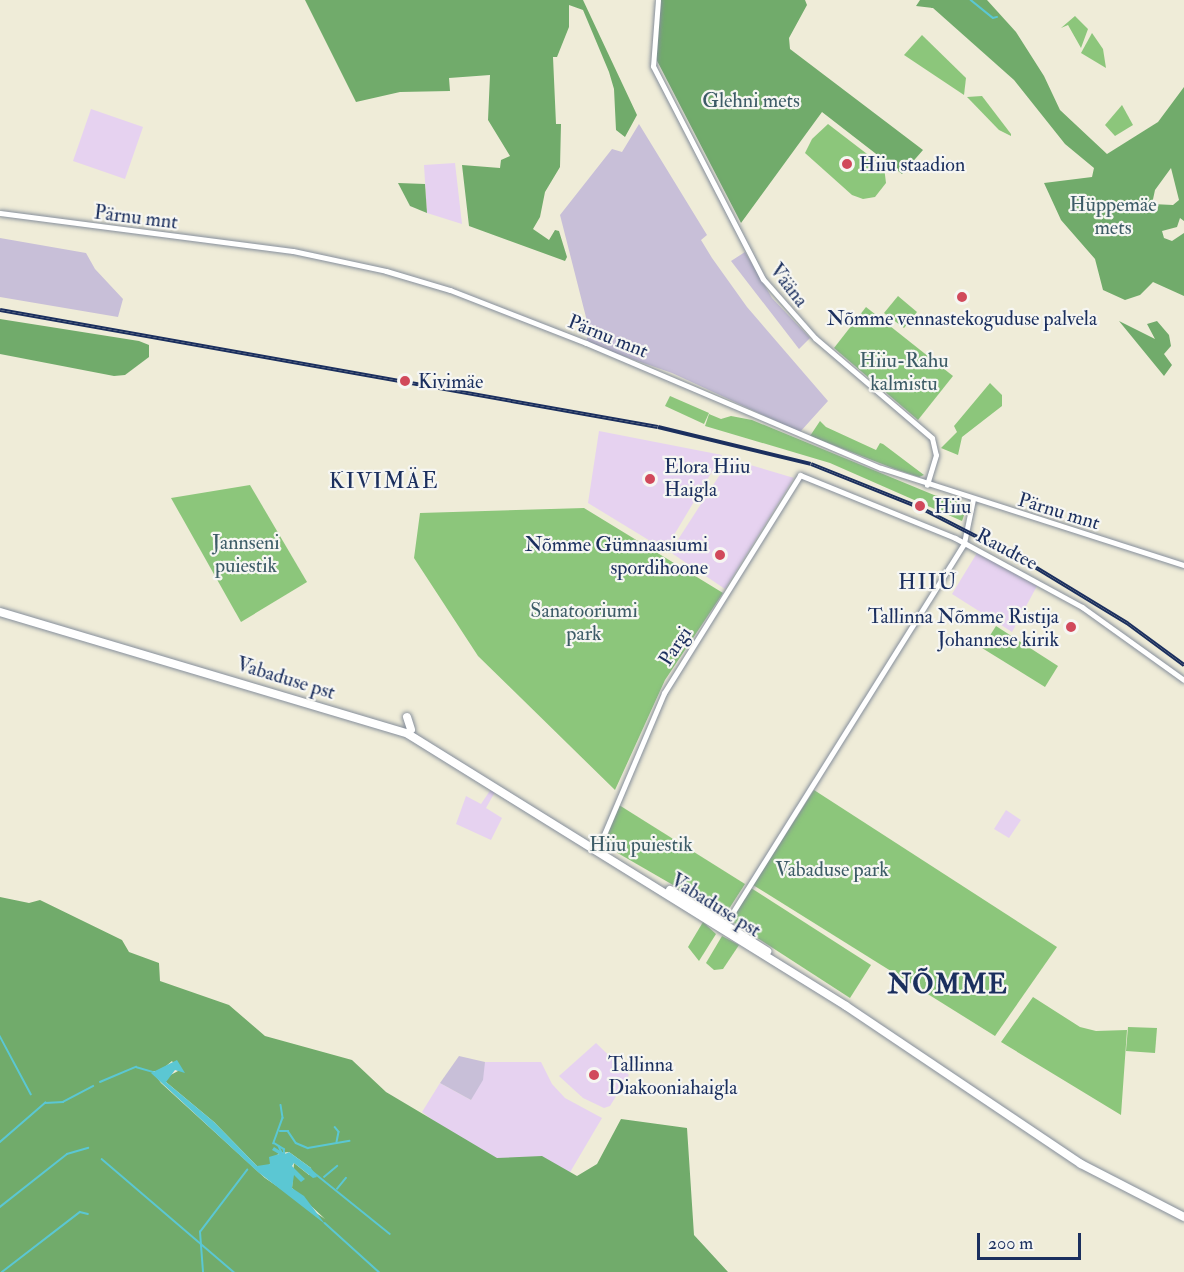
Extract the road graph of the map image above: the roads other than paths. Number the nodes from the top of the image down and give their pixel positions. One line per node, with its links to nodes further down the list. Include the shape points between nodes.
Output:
1 (658, 0): 4 (street, Vääna, via 653,66 775,296 815,338 932,438 936,455)
2 (0, 213): 4 (street, Pärnu mnt, via 300,252 386,270 586,342 817,444)
3 (800, 476): 8 (street, Raudtee, via 899,513); 14 (street, Pargi, via 664,693)
4 (927, 485): 5 (street, Pärnu mnt)
5 (955, 494): 6 (street, Pärnu mnt); 7 (street)
6 (973, 499): 7 (street); 9 (street, Pärnu mnt)
7 (971, 509): 8 (street)
8 (964, 543): 11 (street, Raudtee, via 1082,607); 15 (street)
9 (1184, 565)
10 (0, 611): 13 (highway, Vabaduse pst); 14 (highway, Vabaduse pst, via 398,729)
11 (1184, 680)
12 (407, 717): 13 (highway)
13 (411, 729): 14 (highway, Vabaduse pst)
14 (597, 848): 15 (highway, Vabaduse pst); 17 (highway, Vabaduse pst, via 846,1006 1081,1164)
15 (726, 923): 16 (highway, Vabaduse pst, via 1072,1152)
16 (1184, 1212)
17 (1184, 1217)

